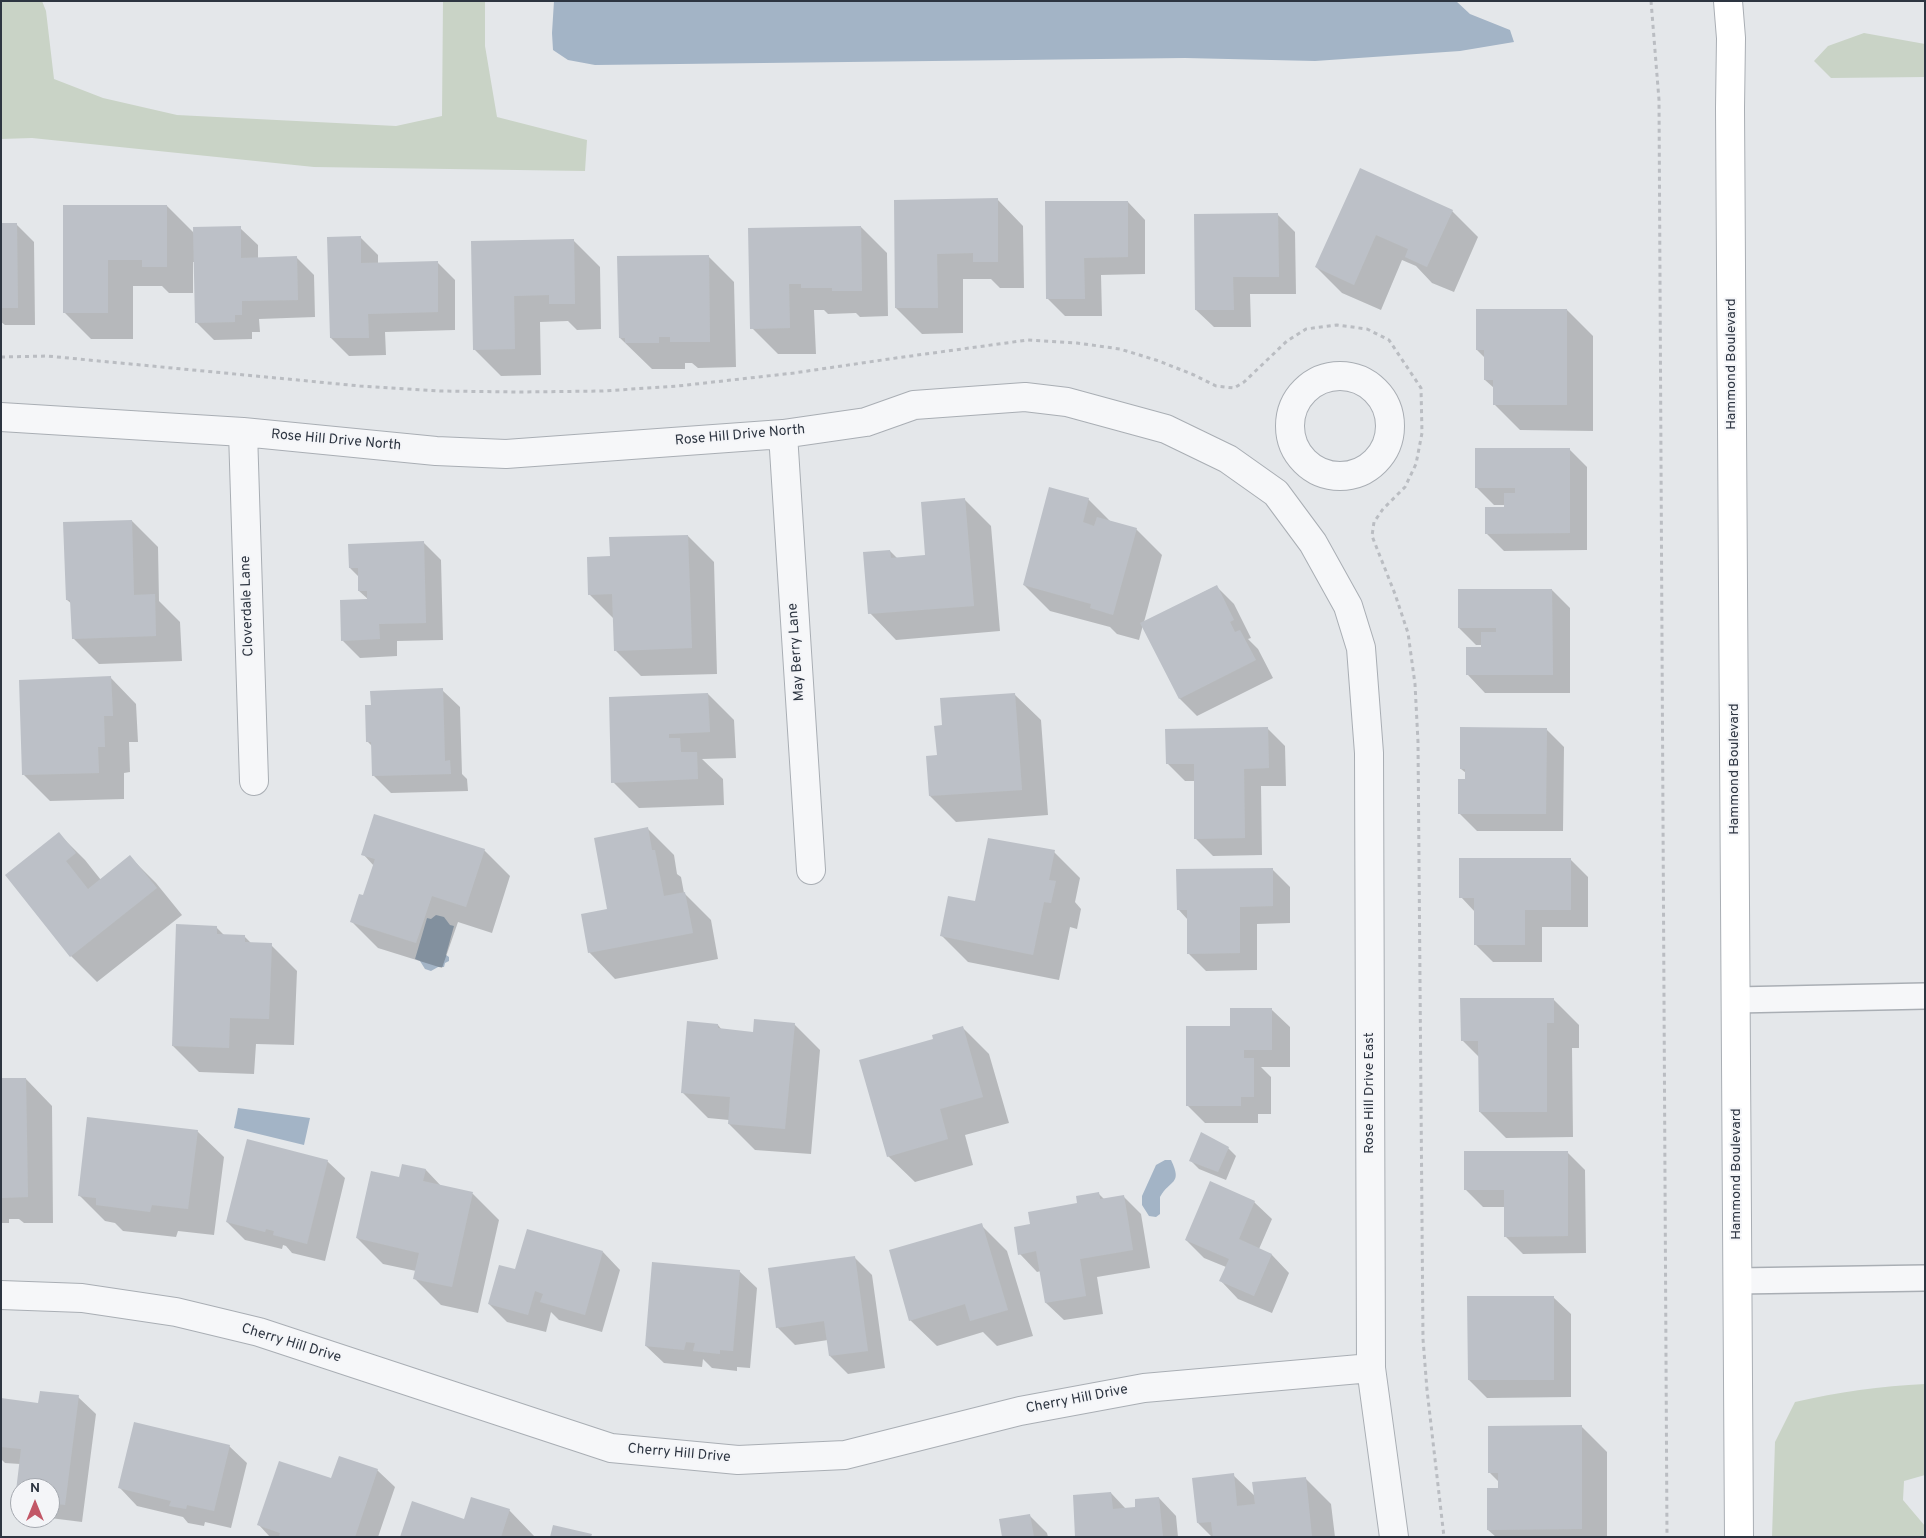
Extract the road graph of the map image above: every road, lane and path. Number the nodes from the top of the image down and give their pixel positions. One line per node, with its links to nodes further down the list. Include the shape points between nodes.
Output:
1 (1651, 1): 20 (path, via 1659,100)
2 (1728, 1): 13 (street, Hammond Boulevard, via 1731,38)
3 (1, 357): 19 (path, via 47,356 360,386 548,392 678,386 1028,340 1120,349 1168,364 1216,386 1234,388 1287,341 1306,329 1336,325 1367,329 1389,340 1421,388 1422,408 1422,433 1416,464 1405,487 1374,522 1372,536 1408,633 1415,684 1423,1339)
4 (1, 417): 5 (street, Rose Hill Drive North)
5 (243, 432): 6 (street, Rose Hill Drive North, via 506,454); 10 (street, Cloverdale Lane)
6 (783, 434): 8 (street, Rose Hill Drive North, via 866,422 914,405 1025,397 1066,402 1166,429 1228,459); 11 (street, May Berry Lane)
7 (1305, 462): 8 (street)
8 (1276, 493): 9 (street, Rose Hill Drive North, via 1313,543 1348,606)
9 (1361, 648): 17 (street, Rose Hill Drive East, via 1368,753)
10 (254, 781)
11 (811, 870)
12 (1925, 996): 13 (lane)
13 (1736, 1000): 15 (street, Hammond Boulevard)
14 (1925, 1278): 15 (lane)
15 (1738, 1281): 21 (street, Hammond Boulevard)
16 (1, 1295): 17 (street, Cherry Hill Drive, via 82,1298 176,1312 259,1332 611,1448 738,1460 845,1455 1020,1411 1144,1388)
17 (1371, 1368): 18 (street, Rose Hill Drive East)
18 (1394, 1537)
19 (1444, 1537)
20 (1668, 1537)
21 (1739, 1537)

